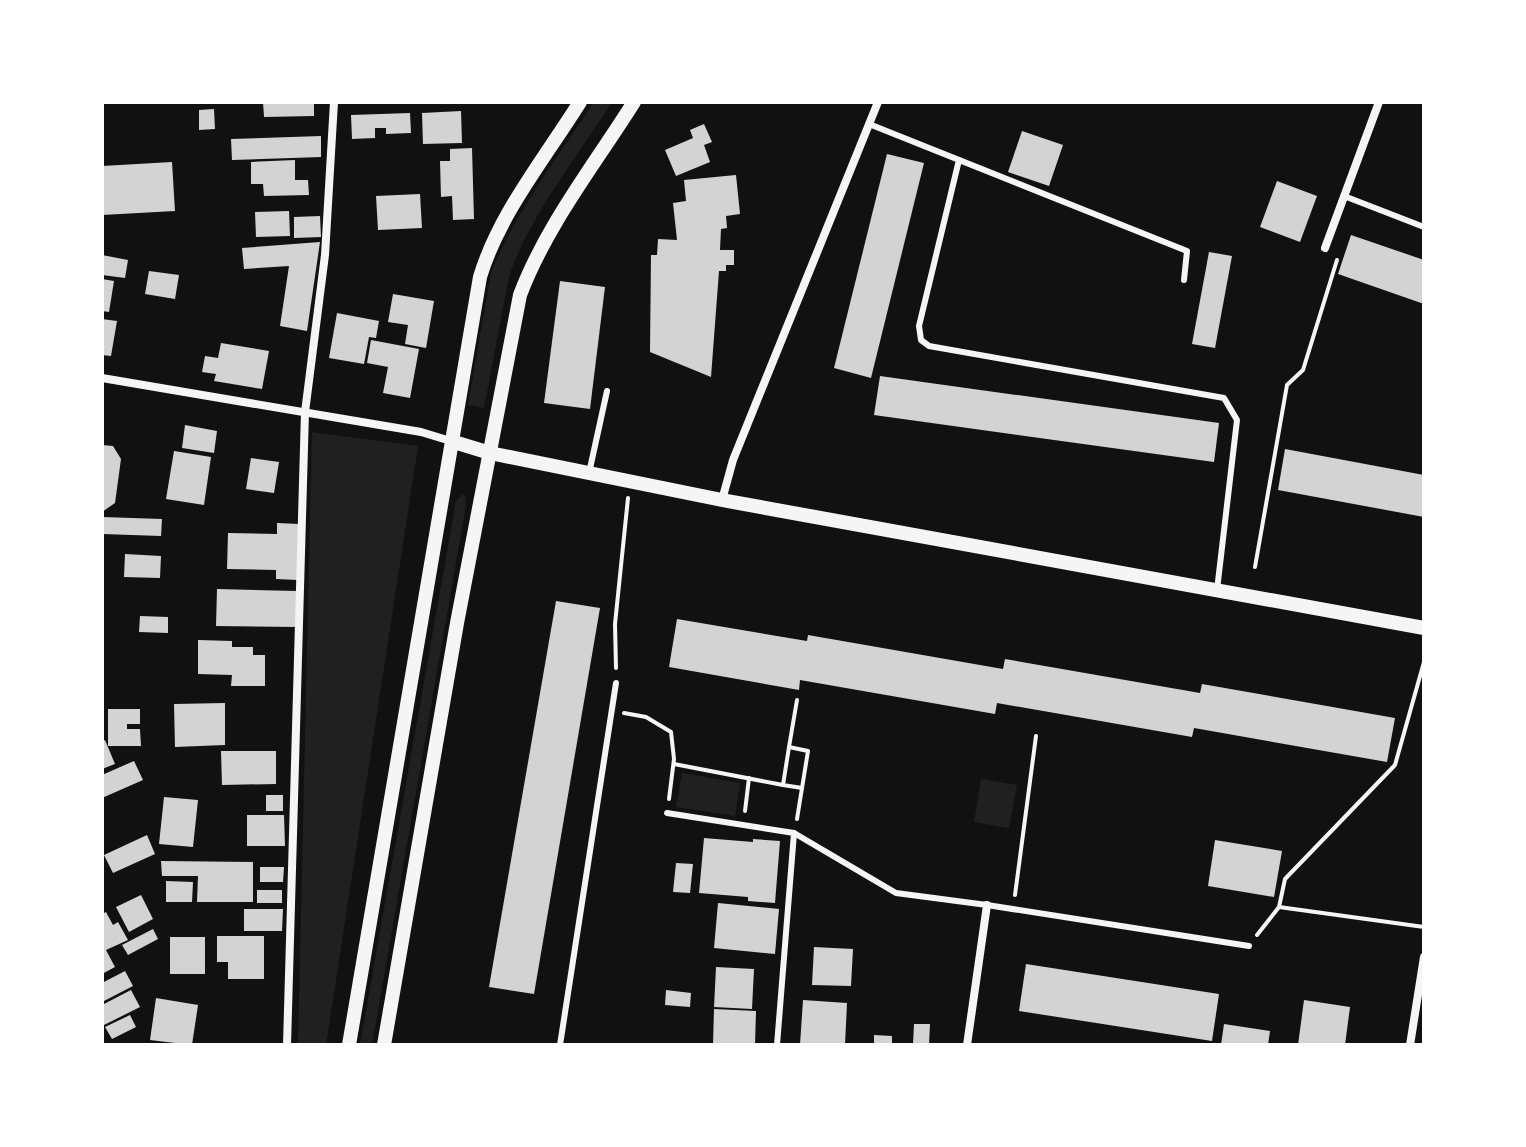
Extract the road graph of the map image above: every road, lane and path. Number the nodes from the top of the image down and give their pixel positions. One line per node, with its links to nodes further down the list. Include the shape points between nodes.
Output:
1 (334, 102): 14 (street, via 325,255)
2 (580, 102): 15 (street, via 488,251)
3 (634, 102): 16 (street, via 530,269 520,295)
4 (878, 102): 6 (street)
5 (1379, 102): 8 (street)
6 (869, 124): 7 (lane); 19 (street, via 733,460)
7 (959, 160): 11 (lane, via 1187,251); 21 (lane, via 919,326 921,340 929,346 1224,398 1237,420)
8 (1344, 196): 9 (lane); 10 (street)
9 (1424, 227)
10 (1325, 248): 20 (path, via 1339,252 1303,370 1287,385)
11 (1184, 280)
12 (102, 378): 14 (street)
13 (607, 391): 17 (lane)
14 (305, 412): 15 (street); 42 (street)
15 (454, 442): 16 (street); 43 (street)
16 (490, 453): 17 (street); 44 (street)
17 (589, 473): 18 (street)
18 (630, 482): 19 (street); 24 (path, via 615,624)
19 (722, 500): 21 (street)
20 (1255, 567)
21 (1217, 590): 22 (street)
22 (1424, 628)
23 (1424, 662): 37 (path, via 1395,765 1285,879)
24 (616, 683): 26 (lane)
25 (797, 700): 28 (path)
26 (612, 711): 29 (path, via 646,717 671,732); 45 (lane)
27 (1036, 736): 38 (path)
28 (789, 747): 31 (path); 32 (path, via 808,751)
29 (674, 764): 30 (path); 33 (path)
30 (749, 778): 31 (path); 34 (path)
31 (783, 785): 32 (path)
32 (802, 788): 35 (path)
33 (667, 813): 34 (lane)
34 (743, 825): 35 (lane)
35 (794, 833): 36 (lane, via 896,893); 46 (lane)
36 (987, 905): 38 (lane); 47 (street)
37 (1279, 907): 39 (path); 40 (path)
38 (1013, 909): 40 (lane)
39 (1424, 927)
40 (1249, 946)
41 (1424, 957): 48 (street)
42 (287, 1045)
43 (349, 1045)
44 (384, 1045)
45 (560, 1045)
46 (777, 1045)
47 (967, 1045)
48 (1410, 1045)

